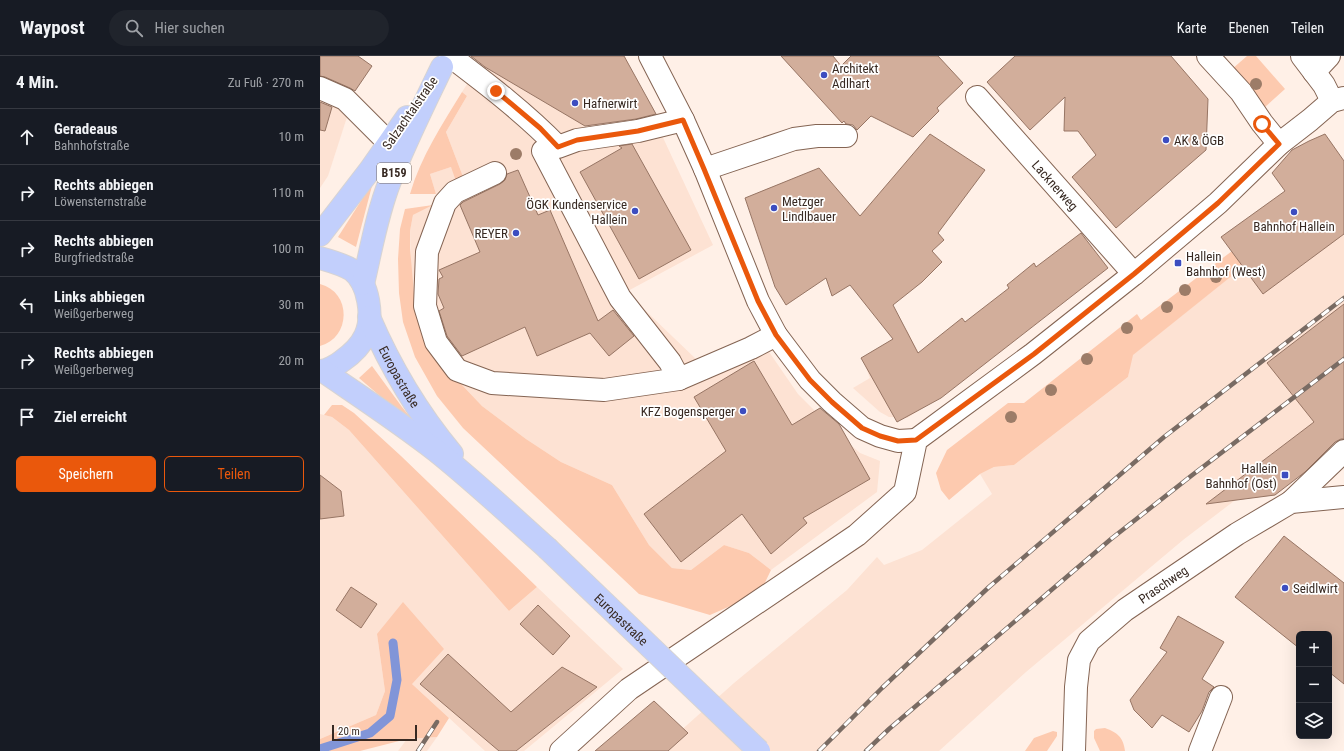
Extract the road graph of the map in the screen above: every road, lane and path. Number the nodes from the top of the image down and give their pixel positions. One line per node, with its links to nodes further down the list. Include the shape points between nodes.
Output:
1 (650, 56): 9 (street)
2 (1208, 56): 12 (street, via 1241,92)
3 (1329, 56): 5 (street)
4 (446, 62): 9 (street, via 496,91 540,128 558,147 577,140 638,131); 11 (main road, Salzachtalstraße / B159); 19 (main road, Salzachtalstraße / B159, via 420,112 390,181 378,218)
5 (1308, 64): 8 (street)
6 (320, 88): 11 (street, via 345,99)
7 (977, 97): 18 (street, Lacknerweg)
8 (1338, 100): 12 (street)
9 (683, 120): 14 (street)
10 (846, 136): 14 (street, via 794,139)
11 (389, 143): 16 (main road, Salzachtalstraße / B159)
12 (1279, 144): 18 (street, via 1218,203)
13 (542, 151): 23 (street, via 620,298 670,362)
14 (704, 169): 21 (street, via 758,301)
15 (495, 173): 23 (street, via 455,192 445,203 427,252 425,306 436,342 457,370 492,382 604,390)
16 (320, 235)
17 (320, 258): 19 (main road, Salzachtalstraße / B159, via 352,271)
18 (1134, 274): 24 (street, via 1034,354)
19 (363, 284): 20 (main road, Salzachtalstraße / B159, via 368,299)
20 (369, 317): 22 (main road, Salzachtalstraße / B159, via 366,335 355,351 340,363); 26 (main road, Europastraße, via 383,349 408,391 441,441)
21 (776, 335): 23 (street); 24 (street, via 810,380 862,428 898,441)
22 (322, 371): 26 (main road, Europastraße, via 435,450)
23 (679, 379)
24 (916, 440): 30 (street, via 905,492 857,535 629,689)
25 (1344, 451): 28 (street)
26 (481, 489): 31 (main road, Europastraße, bridge, via 547,548)
27 (1344, 497): 28 (street, Praschweg)
28 (1292, 502): 32 (street, Praschweg, via 1237,534 1125,610 1089,641 1079,660)
29 (1221, 697): 33 (street)
30 (561, 751)
31 (759, 751)
32 (1074, 751)
33 (1200, 751)

